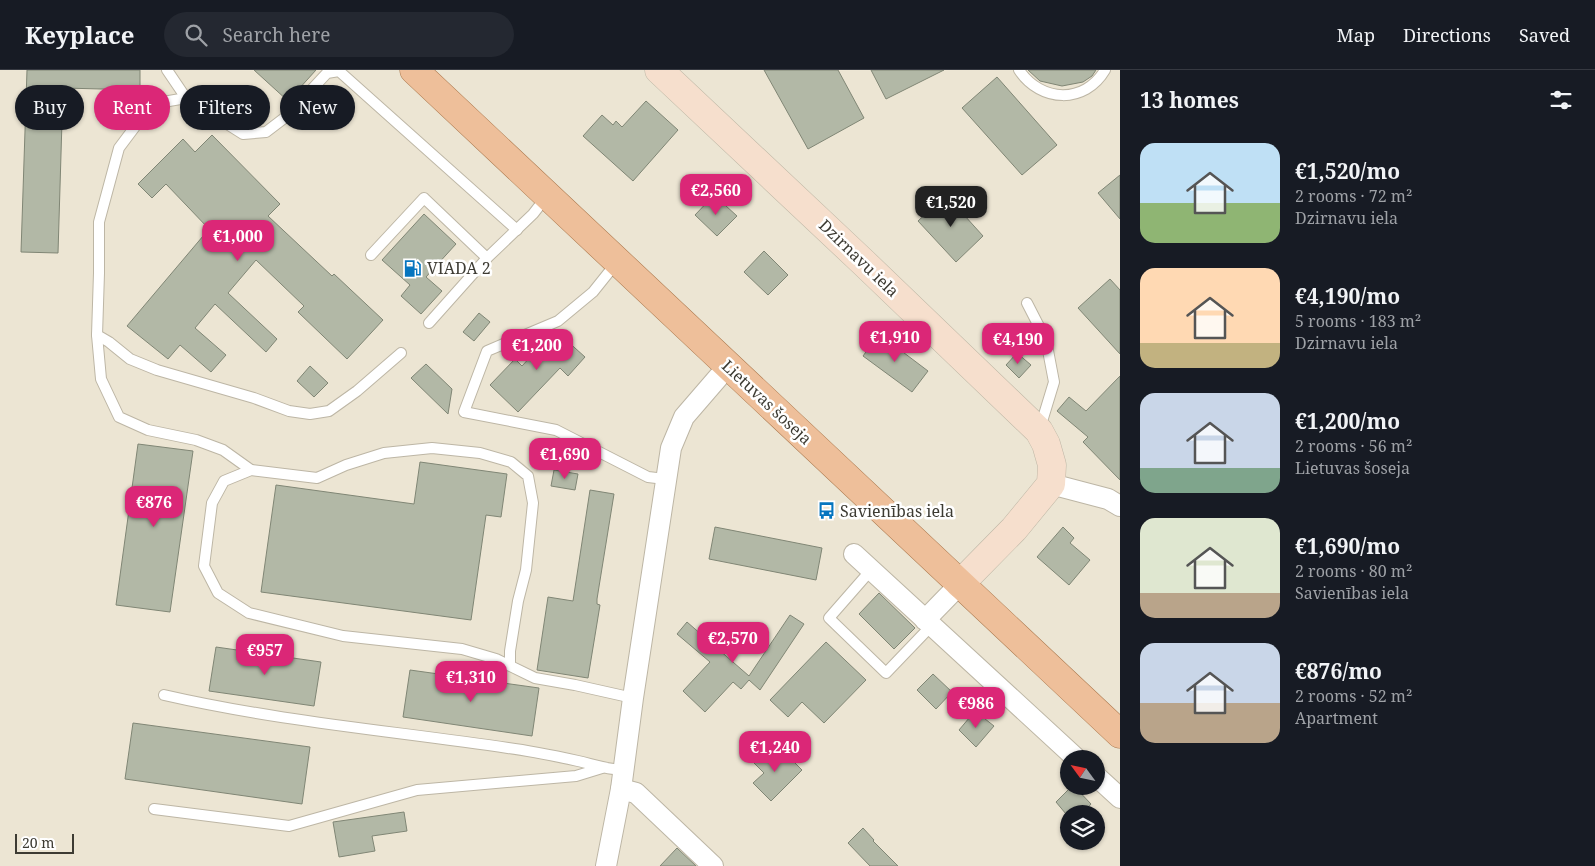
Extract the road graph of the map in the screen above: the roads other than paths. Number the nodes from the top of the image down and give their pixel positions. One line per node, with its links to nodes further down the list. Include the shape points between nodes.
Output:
1 (166, 70): 6 (lane)
2 (414, 70): 11 (main road, Lietuvas šoseja)
3 (659, 70): 21 (street, Dzirnavu iela)
4 (1019, 70): 5 (lane, via 1047,92 1061,95 1088,89)
5 (1105, 70)
6 (180, 90)
7 (180, 99): 18 (lane, via 152,104 119,148 99,222)
8 (270, 129): 12 (lane, via 288,116 327,73 339,71)
9 (237, 130): 10 (lane, via 243,134)
10 (269, 130)
11 (547, 195): 12 (lane); 15 (main road, Lietuvas šoseja)
12 (517, 230): 14 (lane)
13 (371, 255): 14 (lane, via 424,198)
14 (487, 258): 17 (lane)
15 (617, 261): 20 (main road, Lietuvas šoseja); 23 (lane, via 593,292 558,321 487,351 464,412 556,430 648,477)
16 (1027, 303): 21 (lane, via 1046,340 1054,382)
17 (429, 323)
18 (97, 335): 19 (lane, via 130,359 157,370 290,411 310,414 329,411); 22 (lane, via 101,379 119,417 148,430 196,440 223,450)
19 (401, 354)
20 (728, 366): 23 (street, via 684,417 670,448); 28 (main road, Lietuvas šoseja)
21 (1039, 431): 24 (street, Dzirnavu iela, via 1052,465)
22 (251, 470): 30 (lane, via 224,481 212,502 204,566 218,593 248,613 343,636 462,649); 30 (lane, via 318,478 384,453 432,448 480,452 511,462 528,476 532,503 526,570 518,601)
23 (665, 479): 32 (street)
24 (1051, 484): 25 (street); 28 (street)
25 (1119, 504)
26 (854, 554): 27 (street)
27 (871, 570): 29 (street); 29 (lane, via 829,618 886,674)
28 (960, 584): 29 (street); 33 (main road, Lietuvas šoseja)
29 (928, 622): 34 (street)
30 (510, 666): 32 (lane, via 535,678)
31 (164, 695): 35 (lane, via 362,730 510,748)
32 (633, 698): 36 (street)
33 (1120, 734)
34 (1067, 750)
35 (602, 768): 36 (lane); 39 (lane, via 576,776 417,790 289,826)
36 (622, 780): 40 (street); 41 (street)
37 (1105, 784): 38 (street)
38 (1120, 798)
39 (154, 809)
40 (606, 866)
41 (713, 866)

